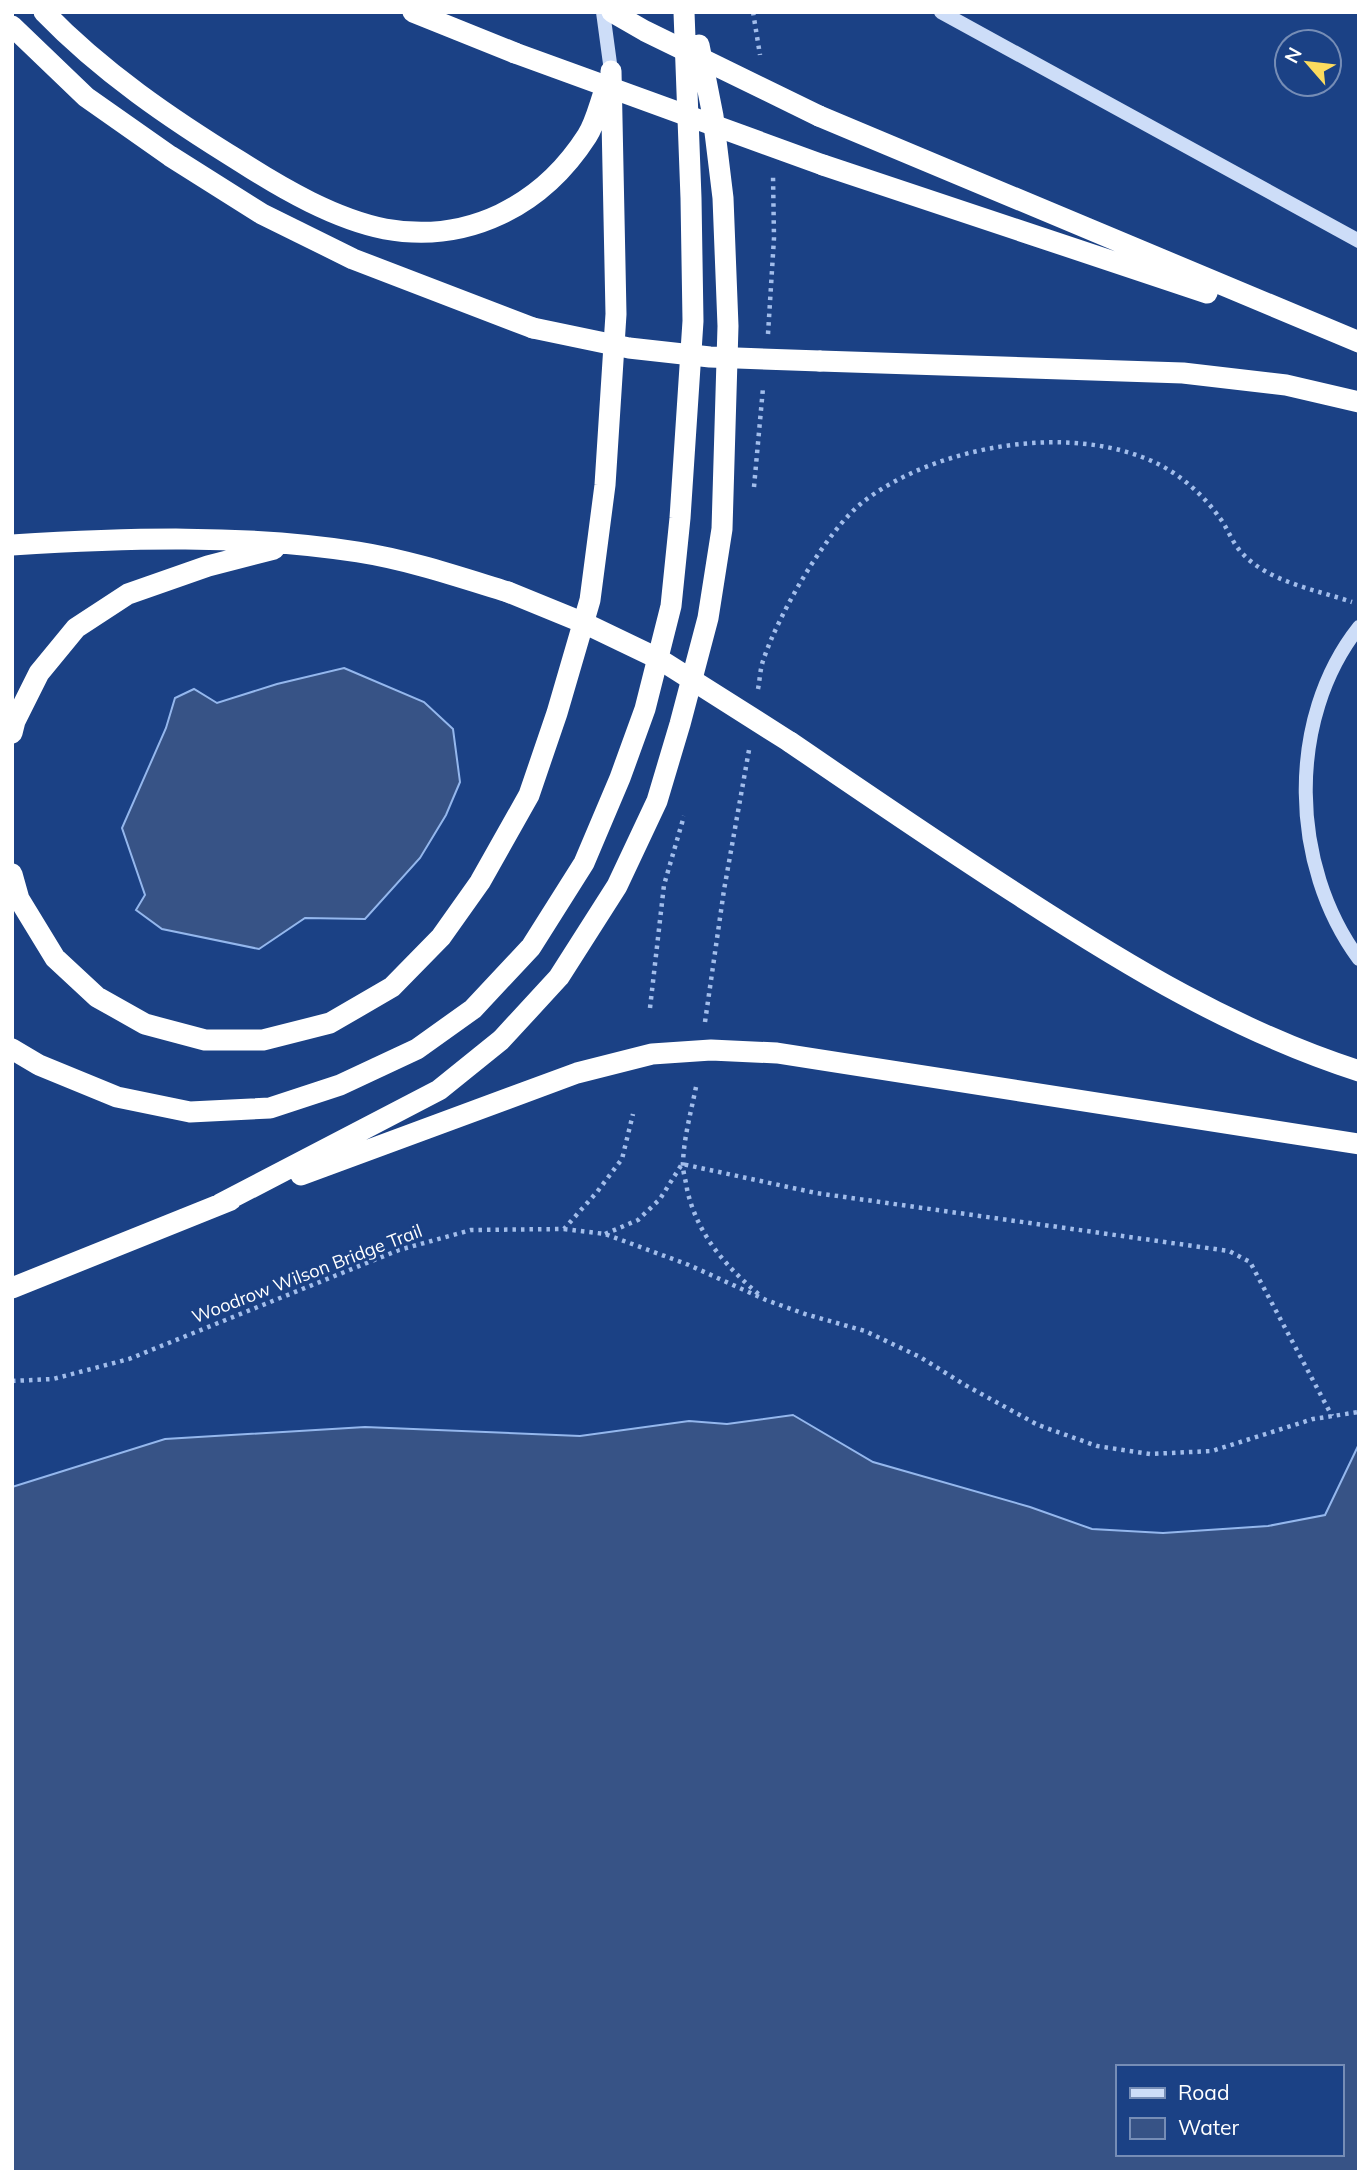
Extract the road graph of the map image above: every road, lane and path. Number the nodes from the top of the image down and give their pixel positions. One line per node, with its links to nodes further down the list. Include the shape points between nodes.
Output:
1 (44, 12): 9 (highway, via 108,71 183,127 277,185 384,229 428,232 474,226 524,203 560,172 589,134)
2 (413, 12): 11 (highway, bridge, via 823,165)
3 (603, 12): 9 (main road)
4 (612, 12): 11 (highway, bridge, via 819,116)
5 (684, 12): 23 (highway, via 692,321 671,606 645,709 620,778 584,863 531,947 473,1009 417,1049 340,1085 271,1108 190,1112 117,1097)
6 (693, 12): 29 (highway, via 723,198 729,326 722,529 708,618 657,801 617,886 559,978 501,1040 439,1090)
7 (942, 12): 10 (main road)
8 (12, 26): 12 (highway, bridge, via 86,97 262,214 353,259 533,328 629,348 710,357 1183,373 1286,385)
9 (611, 71): 20 (highway, via 616,314 605,485 590,600 529,794 480,882 441,937 392,987 330,1023 263,1040 205,1040 145,1024 97,997 55,958 19,899)
10 (1359, 241)
11 (1359, 343)
12 (1359, 402)
13 (293, 544): 14 (highway, via 211,539); 18 (highway, via 208,566 128,594 76,628 39,673); 24 (highway, bridge, via 359,552 508,592 659,659 1117,959 1226,1018 1314,1057)
14 (12, 545)
15 (1359, 605): 17 (path, via 1261,568 1241,552 1219,516 1191,487 1160,465 1097,444 1025,443 980,450 929,466 891,482 860,504 804,575 763,660)
16 (1359, 627): 21 (main road, via 1324,688 1308,743 1306,820 1322,891)
17 (757, 698)
18 (12, 733)
19 (751, 737): 22 (path)
20 (12, 874)
21 (1359, 960)
22 (705, 1022)
23 (12, 1049)
24 (1359, 1071)
25 (696, 1087): 28 (path)
26 (633, 1114): 30 (path, via 622,1159)
27 (1359, 1144): 29 (highway, via 776,1053 711,1050 652,1054 577,1073)
28 (682, 1164): 31 (path, via 660,1199 638,1220); 33 (path, via 701,1230 737,1276); 36 (path, via 816,1193 1230,1251 1250,1262)
29 (220, 1204): 32 (highway)
30 (564, 1229): 31 (path, Woodrow Wilson Bridge Trail); 34 (path, Woodrow Wilson Bridge Trail, via 471,1230 399,1250 129,1359 53,1379)
31 (605, 1234): 33 (path, Woodrow Wilson Bridge Trail)
32 (12, 1288)
33 (766, 1300): 36 (path, Woodrow Wilson Bridge Trail, via 866,1331 1038,1425 1097,1447 1150,1454 1212,1451)
34 (12, 1381)
35 (1359, 1412): 36 (path, Woodrow Wilson Bridge Trail)
36 (1332, 1416)

